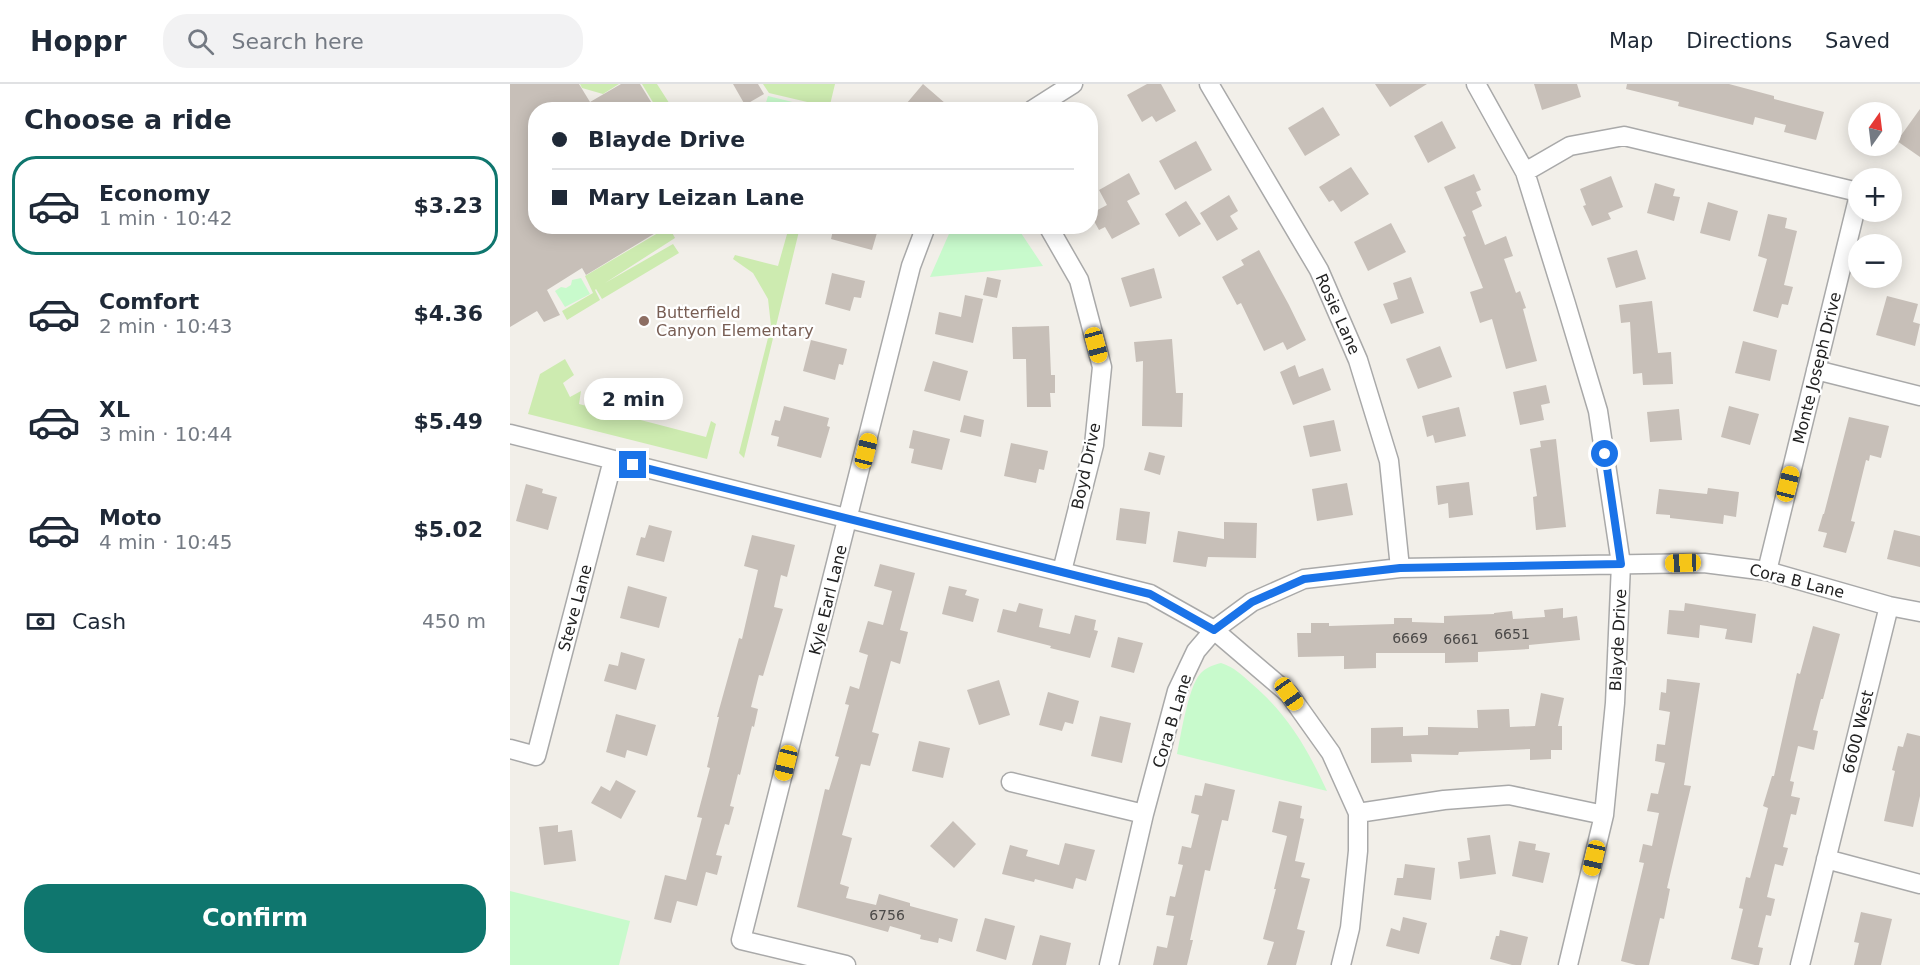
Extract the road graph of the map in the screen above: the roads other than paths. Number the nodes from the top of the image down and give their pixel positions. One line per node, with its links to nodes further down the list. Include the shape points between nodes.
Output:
1 (1073, 84): 4 (street)
2 (1209, 84): 16 (street, Rosie Lane, via 1319,270 1358,360 1389,461)
3 (1476, 84): 5 (street, Blayde Drive)
4 (1045, 102)
5 (1525, 172): 6 (street, via 1570,146 1624,136); 15 (street, Blayde Drive, via 1598,411)
6 (1848, 190)
7 (1852, 222): 10 (street, Monte Joseph Drive)
8 (923, 234): 14 (street, Kyle Earl Lane, via 911,266)
9 (1053, 234): 17 (street, Boyd Drive, via 1079,280 1102,367 1094,445)
10 (1816, 370): 11 (street); 18 (street, Monte Joseph Drive)
11 (1920, 396)
12 (510, 434): 13 (street)
13 (613, 460): 14 (street); 22 (street, Steve Lane, via 537,756)
14 (849, 519): 17 (street); 29 (street, Kyle Earl Lane, via 741,940)
15 (1621, 564): 16 (street, Cora B Lane); 18 (street, Cora B Lane, via 1704,562); 26 (street, Blayde Drive, via 1616,703)
16 (1400, 568): 21 (street, Cora B Lane, via 1304,579 1252,602)
17 (1062, 571): 21 (street, via 1150,594)
18 (1767, 571): 19 (street, Cora B Lane)
19 (1889, 606): 20 (street, Cora B Lane); 27 (street, 6600 West)
20 (1920, 612)
21 (1214, 630): 24 (street, Cora B Lane, via 1196,651 1177,691); 25 (street, via 1289,694 1330,753)
22 (510, 749)
23 (1011, 782): 24 (street)
24 (1144, 813): 30 (street, Cora B Lane)
25 (1358, 813): 26 (street, via 1509,795); 31 (street, via 1350,928)
26 (1604, 815): 32 (street, Blayde Drive)
27 (1826, 859): 28 (street); 33 (street, 6600 West)
28 (1920, 884)
29 (846, 965)
30 (1109, 965)
31 (1341, 965)
32 (1568, 965)
33 (1800, 965)

